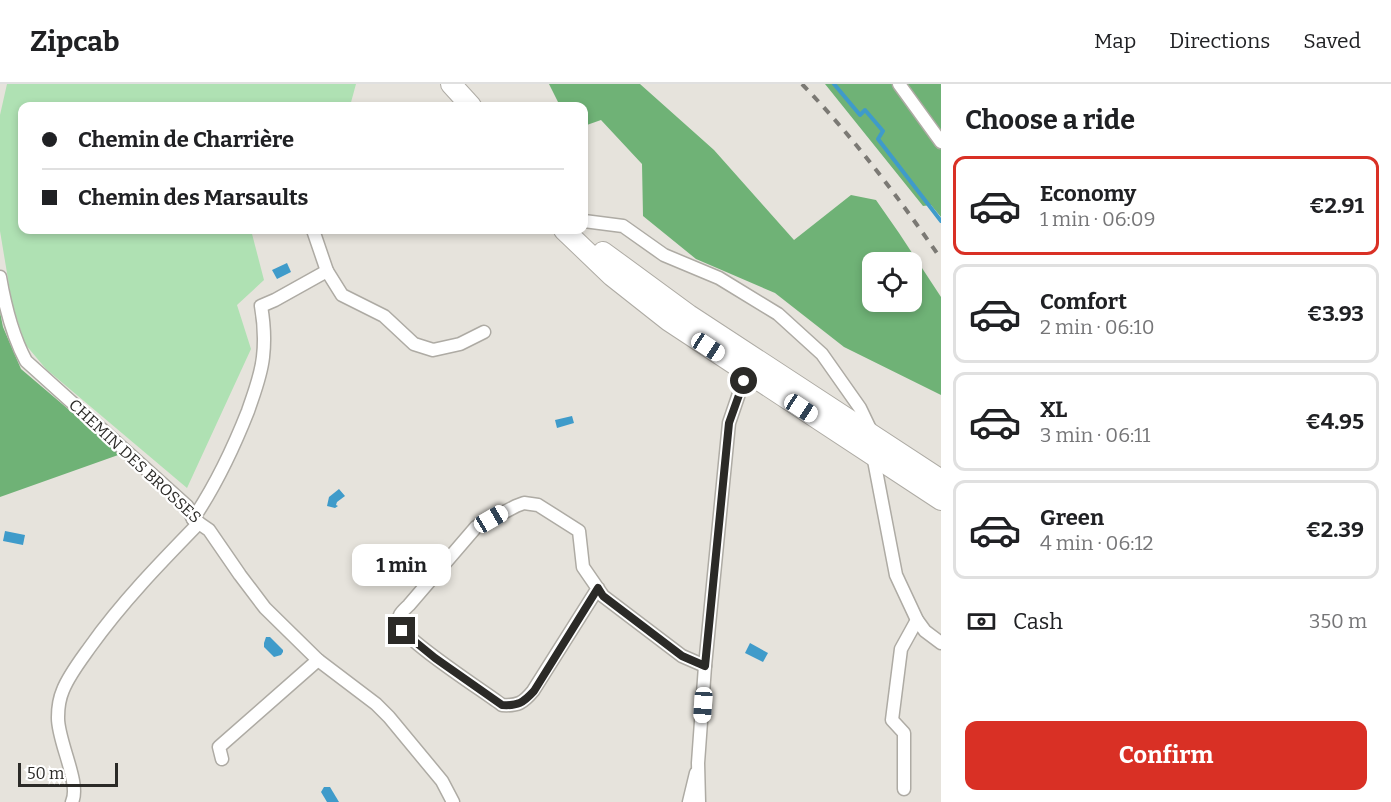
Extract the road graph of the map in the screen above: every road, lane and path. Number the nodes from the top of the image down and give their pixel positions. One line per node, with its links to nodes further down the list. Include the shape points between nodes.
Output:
1 (436, 84): 4 (main road)
2 (451, 84): 5 (main road)
3 (899, 84): 6 (street)
4 (452, 102)
5 (467, 102)
6 (941, 142)
7 (588, 222): 15 (street, via 623,226 663,255 719,278 778,314 822,354 860,408)
8 (314, 234): 11 (street)
9 (568, 234): 14 (main road, via 612,276 669,321)
10 (583, 234): 15 (main road, via 608,256)
11 (327, 271): 13 (street, via 342,295 384,316 414,344 432,350 460,344); 18 (street, via 261,306 263,356 255,392 226,464)
12 (0, 277): 18 (street, CHEMIN DES BROSSES, via 12,328 26,361 187,506)
13 (484, 332)
14 (746, 373): 15 (main road); 23 (street, via 729,423)
15 (873, 445): 16 (main road); 17 (main road); 20 (street, via 896,575)
16 (941, 480)
17 (941, 500)
18 (196, 521): 22 (street, CHEMIN DES BROSSES, via 209,530 265,608); 27 (street, via 102,631 63,691 57,718 72,776)
19 (598, 588): 19 (street, via 583,567 579,531 538,505 524,503 476,527 400,613 399,622 402,631 435,658 502,705 513,705 534,691); 23 (street, via 603,596 682,656)
20 (917, 620): 21 (street); 26 (street, via 901,649 892,720 904,734)
21 (941, 644)
22 (318, 660): 24 (street, via 219,747); 28 (street, CHEMIN DES BROSSES, via 390,717 442,782)
23 (705, 666): 25 (street)
24 (222, 759)
25 (698, 763): 29 (street); 30 (street)
26 (904, 789)
27 (72, 802)
28 (453, 802)
29 (689, 802)
30 (699, 802)

